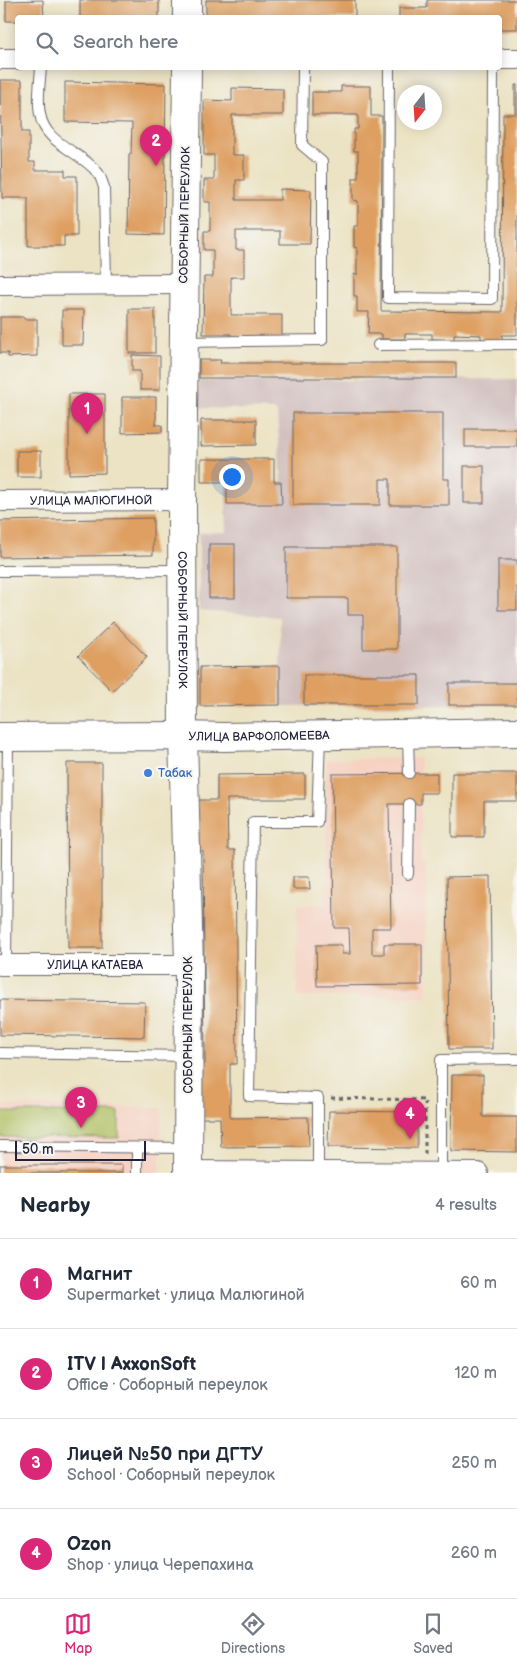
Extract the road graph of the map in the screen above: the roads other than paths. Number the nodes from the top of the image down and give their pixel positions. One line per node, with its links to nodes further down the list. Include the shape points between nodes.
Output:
1 (187, 0): 2 (street)
2 (187, 15)
3 (502, 59): 4 (street)
4 (517, 59)
5 (0, 60): 6 (street)
6 (15, 60)
7 (41, 70): 12 (lane, via 39,112 43,127 51,137 98,173 104,187)
8 (186, 70): 13 (street, СОБОРНЫЙ ПЕРЕУЛОК)
9 (303, 70): 15 (lane, via 302,145 322,162 322,340)
10 (389, 70): 11 (lane, via 388,298 473,299 492,299)
11 (493, 70)
12 (106, 284): 13 (street); 14 (street)
13 (184, 284): 15 (street, СОБОРНЫЙ ПЕРЕУЛОК)
14 (0, 285)
15 (184, 342): 18 (street, СОБОРНЫЙ ПЕРЕУЛОК)
16 (517, 344): 17 (lane)
17 (378, 345)
18 (182, 500): 19 (street, УЛИЦА МАЛЮГИНОЙ); 20 (street, СОБОРНЫЙ ПЕРЕУЛОК)
19 (0, 502)
20 (183, 570): 21 (lane); 25 (street, СОБОРНЫЙ ПЕРЕУЛОК)
21 (0, 572)
22 (517, 732): 23 (street, УЛИЦА ВАРФОЛОМЕЕВА)
23 (408, 734): 24 (street, УЛИЦА ВАРФОЛОМЕЕВА); 27 (lane)
24 (320, 735): 25 (street, УЛИЦА ВАРФОЛОМЕЕВА); 39 (lane, via 317,822 253,822 249,1096 318,1098)
25 (182, 736): 26 (street, УЛИЦА ВАРФОЛОМЕЕВА); 31 (street, СОБОРНЫЙ ПЕРЕУЛОК)
26 (4, 737): 30 (lane)
27 (409, 773)
28 (409, 804): 29 (lane)
29 (408, 874)
30 (3, 965): 31 (street, УЛИЦА КАТАЕВА)
31 (189, 965): 33 (street, СОБОРНЫЙ ПЕРЕУЛОК)
32 (0, 1053): 33 (lane)
33 (189, 1056): 37 (street, СОБОРНЫЙ ПЕРЕУЛОК)
34 (517, 1058): 42 (lane, via 441,1060)
35 (0, 1146): 36 (lane)
36 (137, 1148): 37 (lane); 40 (lane)
37 (188, 1164): 38 (street)
38 (282, 1172): 39 (street)
39 (318, 1172): 41 (street)
40 (137, 1173)
41 (424, 1173): 42 (street)
42 (441, 1173): 43 (street)
43 (478, 1173)

